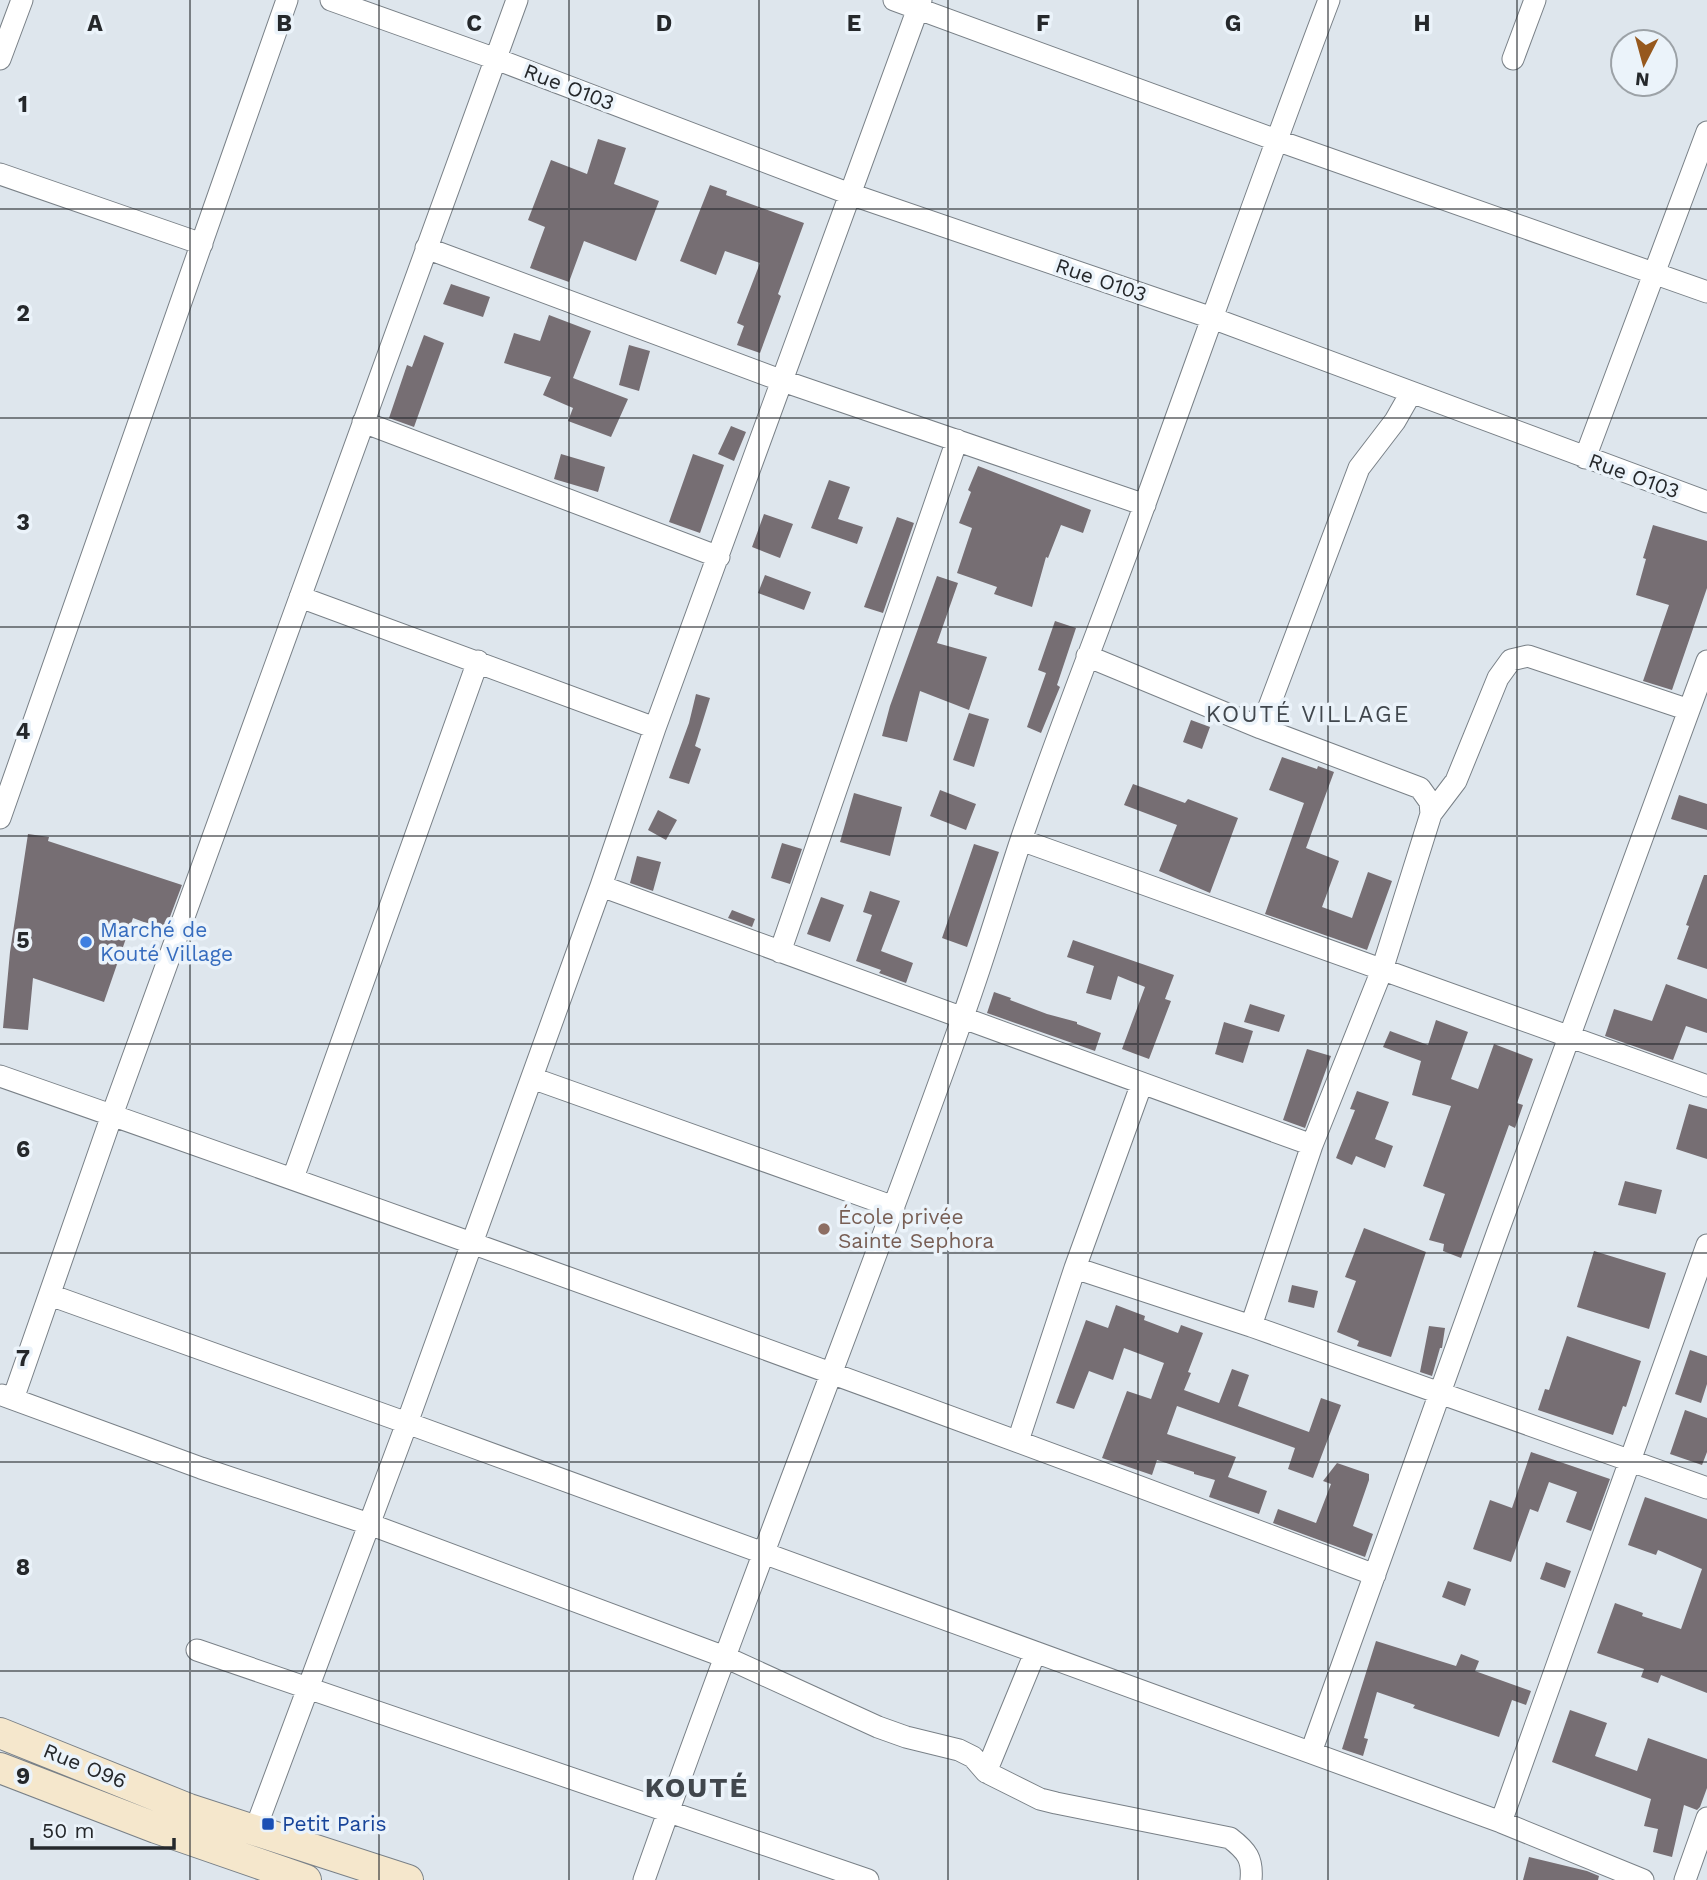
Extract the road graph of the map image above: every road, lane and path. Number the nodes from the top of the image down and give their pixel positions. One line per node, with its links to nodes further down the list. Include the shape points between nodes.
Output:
1 (22, 0): 9 (street)
2 (287, 0): 16 (street)
3 (331, 0): 10 (street, Rue O103)
4 (517, 0): 10 (street)
5 (894, 0): 8 (street)
6 (1329, 0): 13 (street)
7 (1535, 0): 11 (street)
8 (919, 4): 13 (street); 15 (street)
9 (0, 59)
10 (496, 59): 15 (street, Rue O103); 17 (street)
11 (1513, 59)
12 (1707, 132): 18 (street)
13 (1276, 140): 18 (street); 20 (street)
14 (0, 174): 16 (street)
15 (850, 194): 20 (street, Rue O103); 21 (street)
16 (202, 244): 37 (street)
17 (426, 248): 21 (street); 23 (street)
18 (1655, 272): 19 (street); 25 (street)
19 (1707, 292)
20 (1212, 318): 22 (street, Rue O103); 27 (street)
21 (783, 381): 24 (street); 28 (street)
22 (1411, 393): 25 (street, Rue O103); 35 (street, via 1359,468)
23 (363, 422): 28 (street); 29 (street)
24 (957, 440): 27 (street); 40 (street)
25 (1585, 458): 26 (street, Rue O103)
26 (1707, 502)
27 (1145, 505): 30 (street)
28 (719, 557): 34 (street)
29 (300, 597): 31 (street); 48 (street)
30 (1087, 656): 35 (street); 38 (street)
31 (478, 661): 34 (street); 50 (street)
32 (1707, 661): 33 (street)
33 (1689, 710): 36 (street, via 1528,656 1511,660 1498,678 1456,781); 43 (street)
34 (655, 728): 39 (street)
35 (1261, 728): 36 (street, via 1420,788 1430,802)
36 (1431, 814): 41 (street)
37 (0, 818)
38 (1021, 840): 41 (street); 42 (street)
39 (601, 886): 40 (street); 45 (street)
40 (780, 952): 42 (street)
41 (1382, 970): 43 (street); 49 (street)
42 (963, 1017): 46 (street); 51 (street)
43 (1569, 1038): 47 (street); 58 (street)
44 (0, 1076): 48 (street)
45 (532, 1078): 51 (street); 52 (street)
46 (1142, 1083): 49 (street); 54 (street)
47 (1707, 1086)
48 (112, 1115): 50 (street); 55 (street)
49 (1312, 1145): 56 (street)
50 (293, 1178): 52 (street)
51 (894, 1207): 57 (street)
52 (472, 1245): 57 (street); 60 (street)
53 (1707, 1245): 62 (street)
54 (1076, 1268): 56 (street); 61 (street)
55 (50, 1296): 59 (street); 60 (street)
56 (1251, 1326): 58 (street)
57 (831, 1374): 61 (street); 65 (street)
58 (1441, 1393): 62 (street); 66 (street)
59 (7, 1396): 64 (street)
60 (407, 1423): 64 (street); 65 (street)
61 (1018, 1441): 66 (street)
62 (1629, 1459): 63 (street); 77 (street)
63 (1707, 1488)
64 (369, 1524): 69 (street); 70 (street)
65 (764, 1552): 68 (street); 69 (street)
66 (1375, 1575): 72 (street)
67 (197, 1650): 70 (street)
68 (1035, 1653): 72 (street); 74 (street)
69 (725, 1657): 74 (street, via 878,1727 959,1750); 75 (street)
70 (309, 1688): 75 (street); 78 (street)
71 (0, 1733): 78 (main road, Rue O96, via 189,1809)
72 (1311, 1752): 77 (street)
73 (0, 1768): 79 (main road, Rue O96, via 156,1828)
74 (986, 1772): 84 (street, via 1040,1799 1230,1838 1246,1851 1252,1864)
75 (669, 1811): 82 (street); 83 (street)
76 (1707, 1818): 86 (street)
77 (1501, 1822): 85 (street)
78 (255, 1830): 81 (main road, Rue O96)
79 (244, 1870): 80 (main road, Rue O96)
80 (306, 1880)
81 (408, 1880)
82 (644, 1880)
83 (868, 1880)
84 (1251, 1880)
85 (1643, 1880)
86 (1685, 1880)

